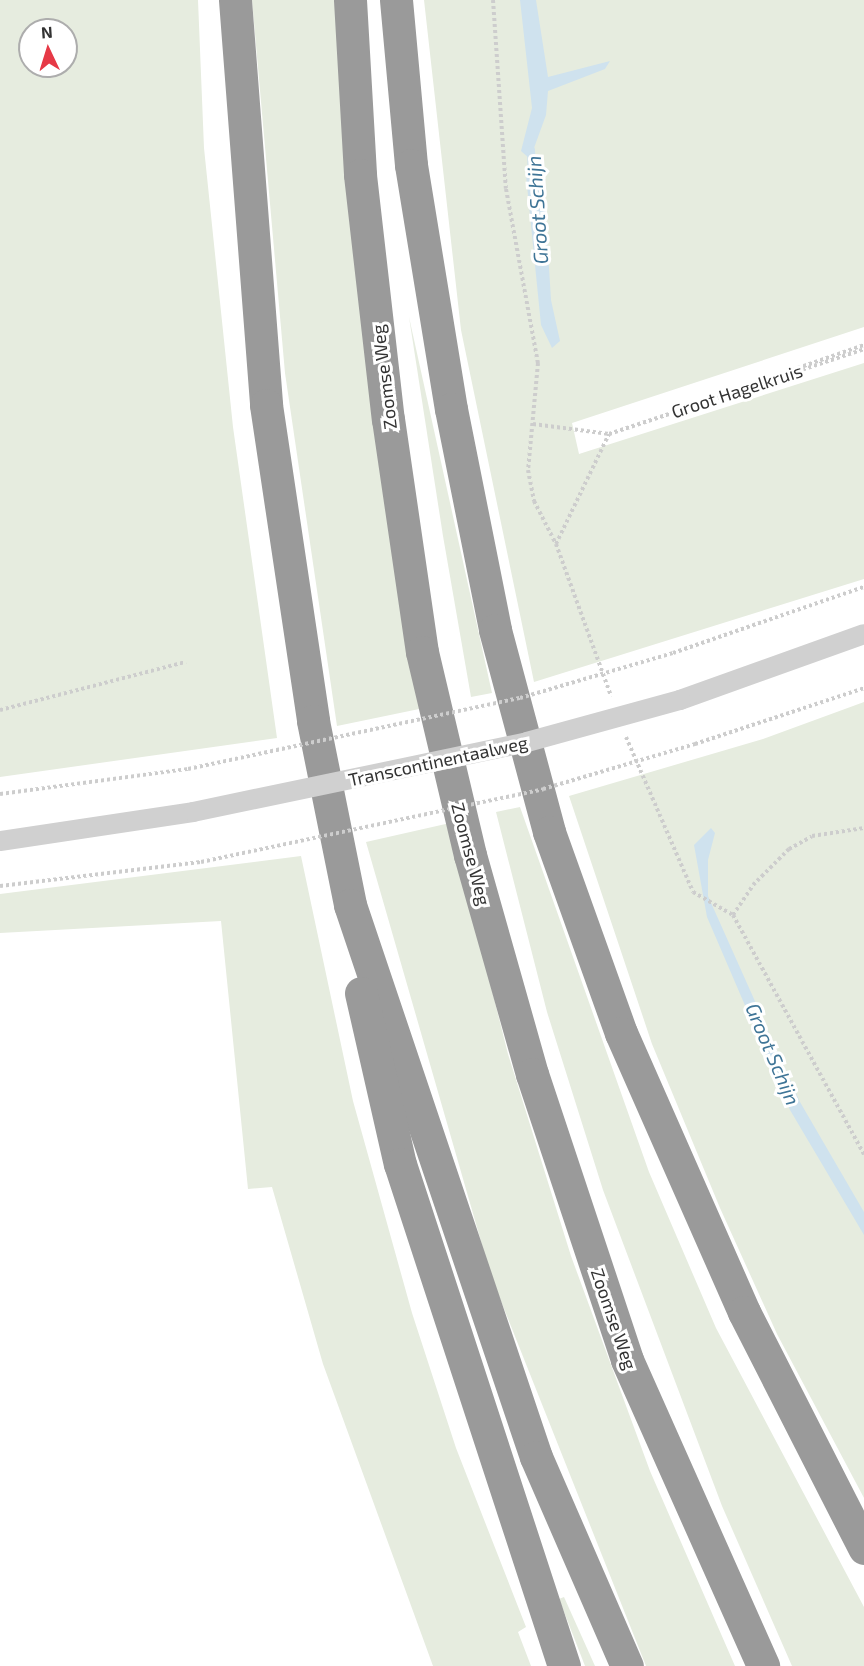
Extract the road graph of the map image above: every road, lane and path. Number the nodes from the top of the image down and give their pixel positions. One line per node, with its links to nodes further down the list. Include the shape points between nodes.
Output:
1 (235, 0): 18 (highway, via 266,405 313,721)
2 (351, 0): 24 (highway, Zoomse Weg, via 360,175 388,419 422,652 470,855 532,1074 627,1360)
3 (396, 0): 21 (highway, via 411,165 451,409 495,630 549,832 621,1033 744,1312)
4 (493, 0): 6 (path, via 506,189 538,363)
5 (864, 347): 7 (path, Groot Hagelkruis)
6 (533, 424): 7 (path); 7 (path, via 532,490 556,544)
7 (609, 434)
8 (864, 587): 13 (path, bridge, via 673,653 520,698 188,768)
9 (864, 634): 15 (street, Transcontinentaalweg, bridge, via 680,700 527,742 193,812)
10 (186, 662): 12 (path)
11 (864, 688): 16 (path, bridge, via 543,789 201,862)
12 (0, 710)
13 (0, 794)
14 (864, 828): 19 (path, via 812,836 789,849 753,885)
15 (0, 841)
16 (0, 886)
17 (693, 892): 19 (path)
18 (350, 904): 22 (highway, via 373,1060 400,1164); 23 (highway, via 536,1458)
19 (733, 915): 20 (path)
20 (864, 1154)
21 (864, 1548)
22 (564, 1666)
23 (627, 1666)
24 (763, 1666)

